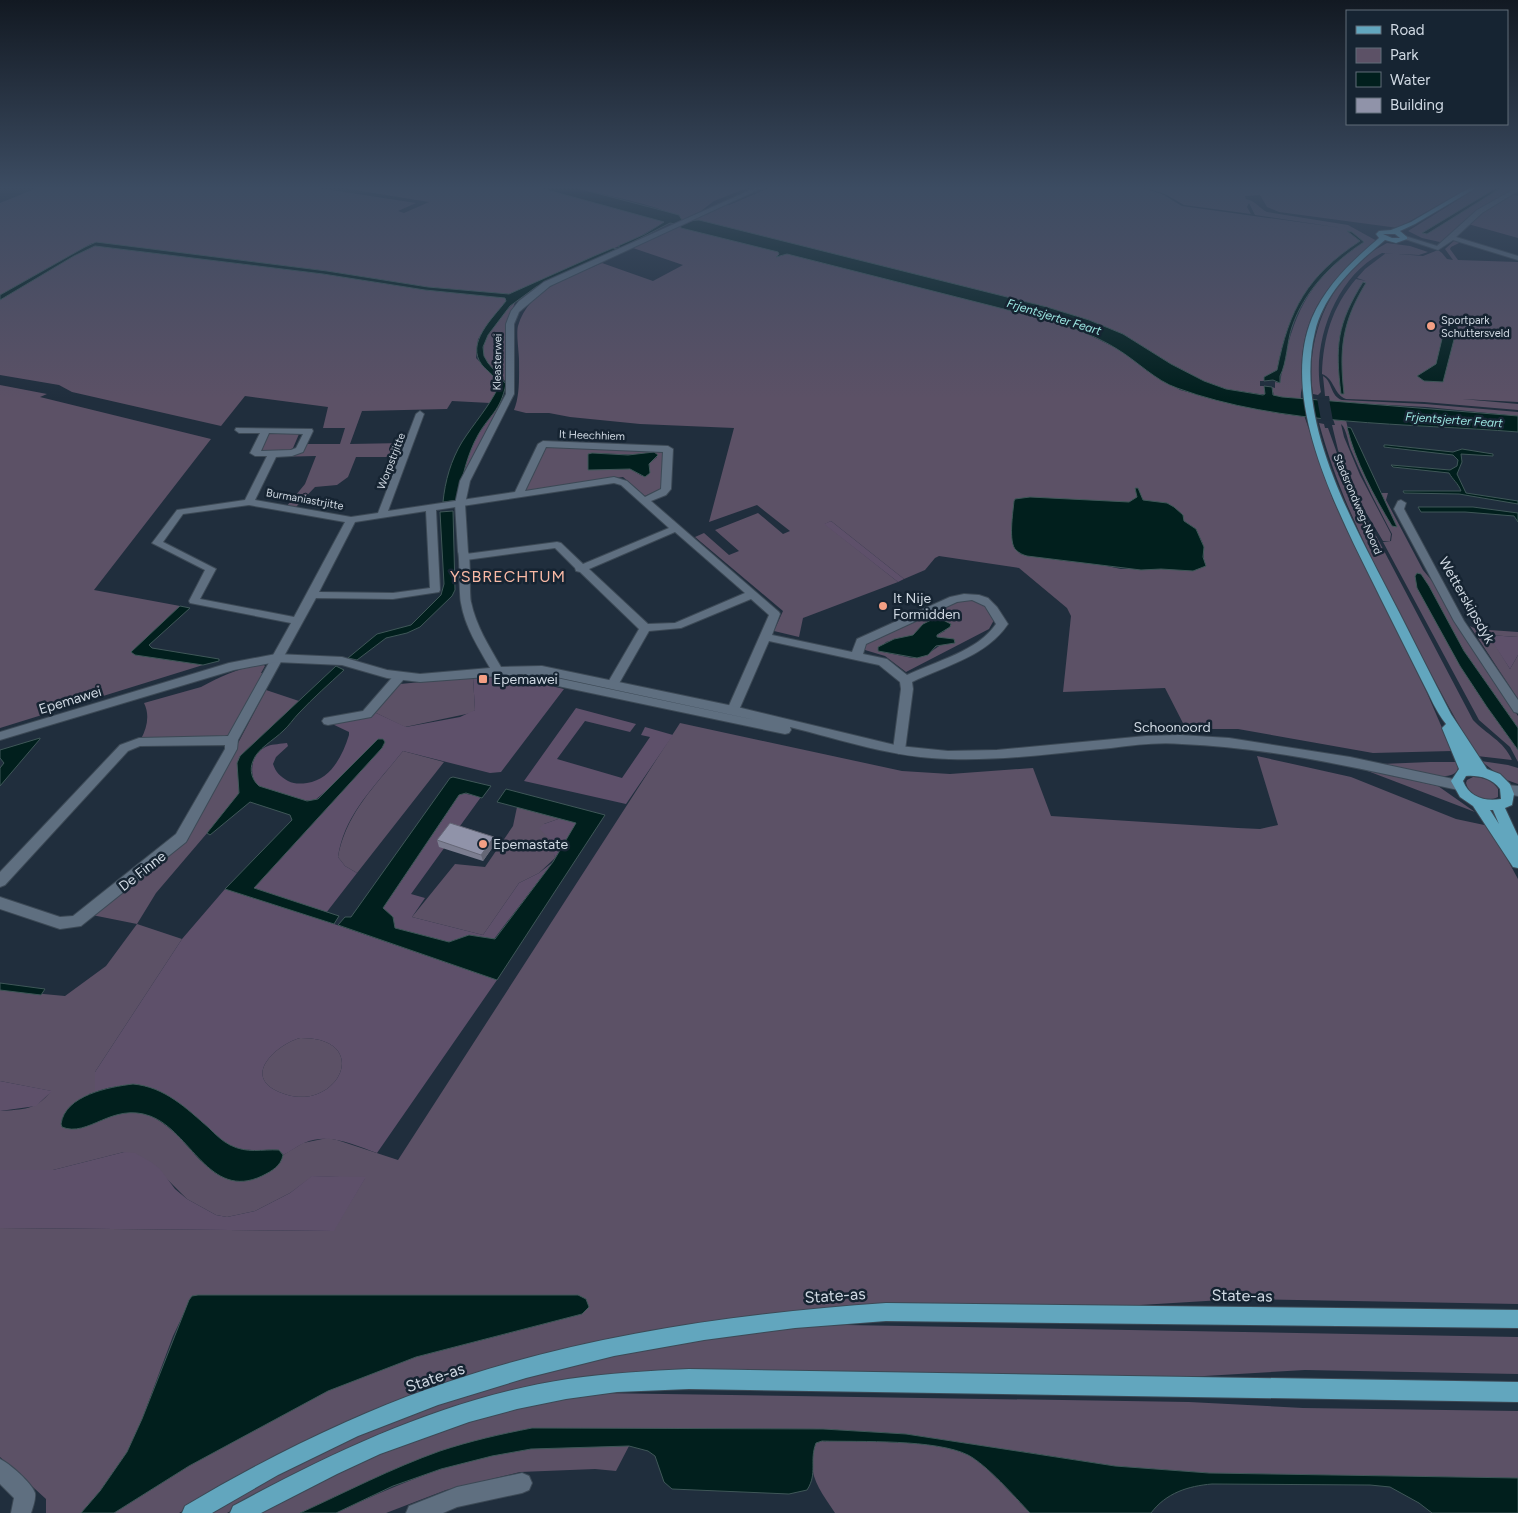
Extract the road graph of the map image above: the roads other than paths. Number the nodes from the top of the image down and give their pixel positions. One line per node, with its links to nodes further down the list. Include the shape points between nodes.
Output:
1 (602, 259): 11 (street, Kleasterwei, via 548,284 528,297 516,311 510,324 510,394 466,481)
2 (1361, 259): 32 (main road, Stadsrondweg-Noord, via 1328,292 1310,334 1308,394 1313,422 1352,531)
3 (420, 414): 13 (street, Worpstrjitte)
4 (239, 430): 5 (street)
5 (265, 432): 6 (street, via 255,453); 6 (street, via 309,431 300,450)
6 (273, 454): 9 (street, Burmaniastrjitte)
7 (518, 495): 8 (street, Burmaniastrjitte, via 614,480 624,483); 8 (street, It Heechhiem, via 543,444 669,446 666,489); 11 (street, Burmaniastrjitte)
8 (644, 501): 15 (street, Burmaniastrjitte)
9 (249, 502): 14 (street, Burmaniastrjitte); 20 (street, via 180,512 157,543 211,569 194,601)
10 (1401, 503): 30 (street, Wetterskipsdyk, via 1399,509 1459,621)
11 (460, 504): 12 (street, Burmaniastrjitte); 16 (street, Kleasterwei)
12 (431, 508): 13 (street, Burmaniastrjitte); 19 (street, via 435,590 392,596)
13 (382, 515): 14 (street, Burmaniastrjitte)
14 (351, 520): 19 (street, De Finne)
15 (677, 528): 17 (street); 18 (street, Burmaniastrjitte)
16 (466, 557): 17 (street, via 556,545); 25 (street, Kleasterwei, via 463,563 464,587 470,619)
17 (580, 568): 21 (street)
18 (752, 594): 21 (street, via 677,626); 22 (street, Burmaniastrjitte, via 775,614)
19 (312, 595): 20 (street, De Finne)
20 (297, 621): 24 (street, De Finne)
21 (645, 628): 29 (street)
22 (766, 637): 23 (street); 31 (street)
23 (857, 655): 28 (street, via 882,662); 28 (street, via 861,642 954,599 979,597 993,608 1002,624 999,631 982,644)
24 (276, 658): 27 (street, Epemawei, via 342,661); 34 (street, Epemawei, via 211,671); 35 (street, De Finne)
25 (497, 671): 26 (street, Epemawei); 27 (street, Epemawei, via 420,678)
26 (530, 671): 29 (street, Epemawei, via 542,670); 31 (street, Epemawei, via 534,677)
27 (400, 676): 33 (street, via 367,714)
28 (906, 680): 36 (street, via 908,689)
29 (613, 684): 31 (street, Epemawei)
30 (1518, 710)
31 (731, 714): 36 (street, Schoonoord, via 866,748)
32 (1446, 716): 37 (main road, Stadsrondweg-Noord, via 1446,725); 38 (main road, Stadsrondweg-Noord)
33 (328, 721)
34 (0, 736)
35 (232, 740): 44 (street, via 139,742 124,748); 45 (street, De Finne, via 231,749 181,838 82,918 76,922 60,923)
36 (899, 750): 39 (street, Schoonoord, via 948,755 997,754 1146,740 1204,740 1297,752)
37 (1466, 771): 38 (main road); 39 (main road, via 1458,777)
38 (1482, 772): 40 (main road)
39 (1458, 785): 41 (main road, via 1466,796)
40 (1513, 790): 42 (main road, via 1507,802)
41 (1478, 803): 42 (main road); 43 (main road)
42 (1498, 806): 43 (main road, via 1511,836)
43 (1516, 860)
44 (0, 881)
45 (0, 903)
46 (1518, 1320): 51 (main road, State-as, via 886,1312 804,1317 692,1332 537,1365 430,1398 317,1444)
47 (1518, 1392): 52 (main road, via 689,1379 618,1382 545,1393 432,1423 355,1453)
48 (0, 1469): 50 (street, via 25,1495)
49 (522, 1483): 53 (street, via 457,1497)
50 (21, 1513)
51 (192, 1513)
52 (240, 1513)
53 (416, 1513)

